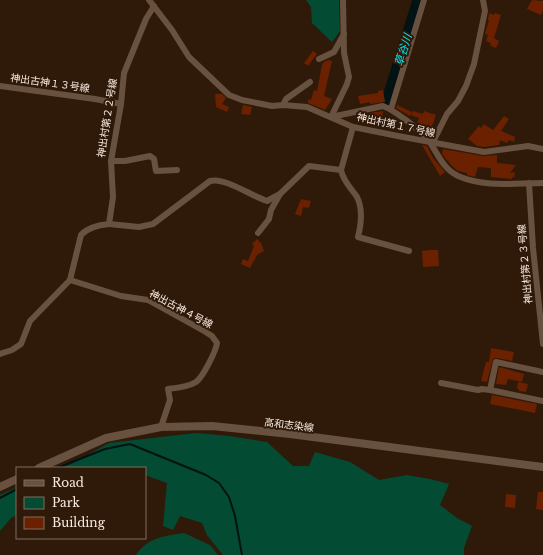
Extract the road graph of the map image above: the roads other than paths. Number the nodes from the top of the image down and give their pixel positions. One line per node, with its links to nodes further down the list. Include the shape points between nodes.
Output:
1 (149, 0): 5 (street, 神出村第１７号線)
2 (343, 0): 6 (street)
3 (424, 0): 12 (street)
4 (483, 0): 15 (street, via 485,11 474,64 458,101 447,114 434,140)
5 (154, 6): 10 (street, 神出村第２２号線, via 124,73); 11 (street, 神出村第１７号線, via 189,57 229,95 272,106)
6 (344, 32): 7 (street, via 334,52); 13 (street, via 344,53 349,77)
7 (319, 59)
8 (310, 82): 11 (street, via 286,99)
9 (0, 86): 10 (street, 神出古神１３号線)
10 (120, 104): 17 (street, 神出村第２２号線)
11 (282, 105): 13 (street, 神出村第１７号線, via 307,107)
12 (391, 109): 13 (street, via 383,106); 15 (street)
13 (331, 117): 14 (street, 神出村第１７号線)
14 (353, 126): 15 (street, 神出村第１７号線); 19 (street)
15 (430, 142): 16 (street, 神出村第１７号線, via 484,152 528,146); 20 (street, via 439,158 457,176 494,185)
16 (543, 149)
17 (110, 161): 18 (street, via 150,156 154,159 156,171); 23 (street, 神出村第２２号線, via 113,197)
18 (178, 170)
19 (341, 170): 22 (street, via 309,166); 25 (street, via 342,176 360,204 358,237)
20 (529, 183): 21 (street); 27 (street, 神出村第２３号線)
21 (543, 183)
22 (280, 194): 23 (street, via 267,201 215,180 210,181 153,224 139,227); 24 (street, via 269,219)
23 (109, 224): 26 (street, via 85,230 81,235)
24 (258, 233)
25 (409, 251)
26 (70, 280): 28 (street, via 30,321 21,344); 33 (street, 神出古神４号線, via 121,296 148,300 204,331 218,343 196,382 168,389 170,400)
27 (543, 344)
28 (0, 354)
29 (543, 372): 31 (street, via 496,362)
30 (441, 383): 31 (street)
31 (490, 390): 32 (street)
32 (543, 401)
33 (161, 427): 34 (street, 高和志染線, via 106,438); 35 (street, 高和志染線, via 236,428)
34 (41, 467)
35 (543, 467)
36 (16, 479): 37 (street)
37 (0, 487)

